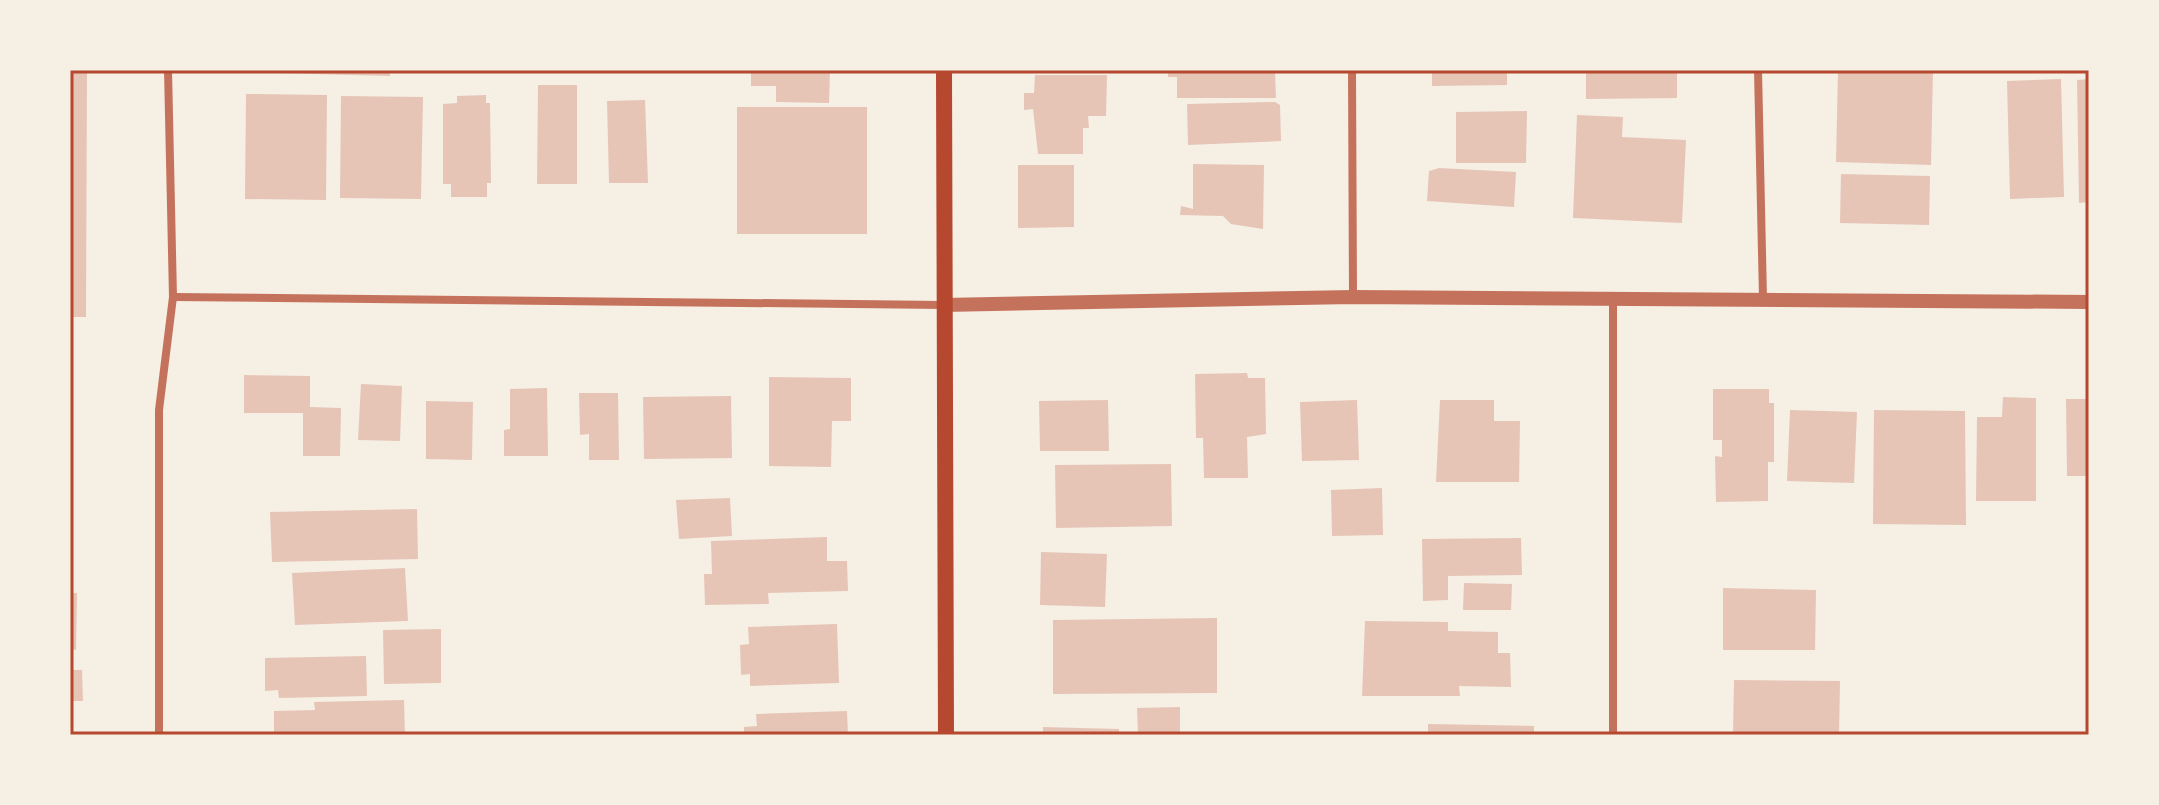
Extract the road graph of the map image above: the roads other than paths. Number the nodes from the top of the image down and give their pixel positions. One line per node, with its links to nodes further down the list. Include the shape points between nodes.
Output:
1 (168, 70): 5 (street)
2 (944, 70): 10 (main road)
3 (1352, 70): 6 (street)
4 (1758, 70): 7 (street)
5 (173, 297): 10 (street); 11 (street, via 159,410)
6 (1353, 297): 8 (street); 10 (street)
7 (1763, 298): 8 (street); 9 (street)
8 (1613, 300): 13 (street)
9 (2089, 302)
10 (943, 305): 12 (main road)
11 (159, 735)
12 (946, 735)
13 (1613, 735)

